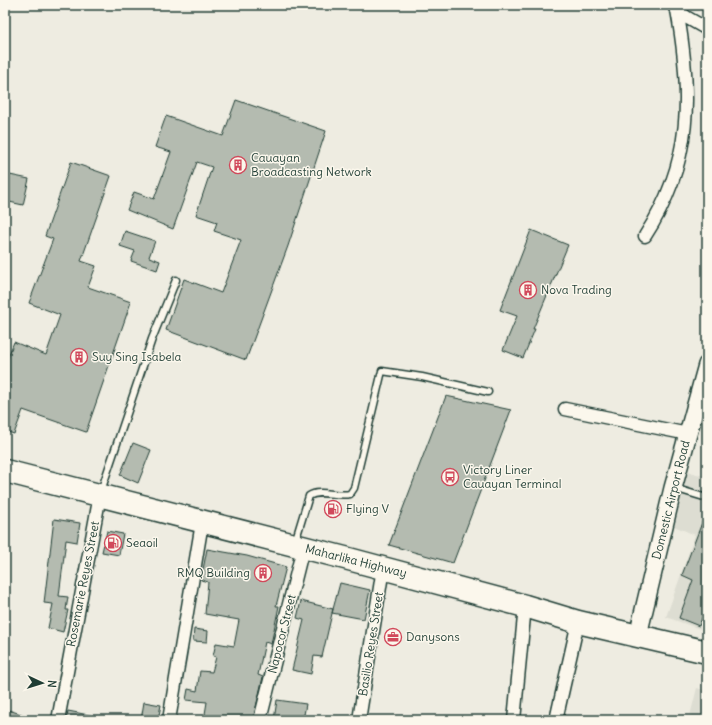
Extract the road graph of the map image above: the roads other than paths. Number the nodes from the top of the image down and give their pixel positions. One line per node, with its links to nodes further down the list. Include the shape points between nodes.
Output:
1 (675, 8): 2 (street); 3 (street, via 686,70 686,130 671,182 656,219)
2 (707, 29)
3 (645, 236)
4 (176, 280): 11 (lane, via 152,339)
5 (707, 365): 8 (street, Domestic Airport Road)
6 (488, 392): 14 (lane, via 382,371 354,488 350,494 344,496 314,493 309,496)
7 (565, 409): 8 (street)
8 (688, 434): 10 (street, Domestic Airport Road)
9 (5, 472): 11 (highway, Maharlika Highway)
10 (673, 488): 12 (lane); 18 (street, Domestic Airport Road)
11 (100, 495): 13 (highway, Maharlika Highway); 20 (street, Rosemarie Reyes Street)
12 (707, 498)
13 (202, 523): 14 (highway, Maharlika Highway); 21 (street)
14 (299, 547): 15 (highway, Maharlika Highway); 22 (street, Napocor Street)
15 (383, 568): 16 (highway, Maharlika Highway); 23 (street, Basilio Reyes Street)
16 (525, 606): 17 (highway, Maharlika Highway); 24 (street)
17 (578, 622): 18 (highway, Maharlika Highway); 25 (street)
18 (638, 636): 19 (highway, Maharlika Highway)
19 (707, 652)
20 (58, 720)
21 (169, 720)
22 (260, 720)
23 (359, 720)
24 (514, 720)
25 (556, 720)

